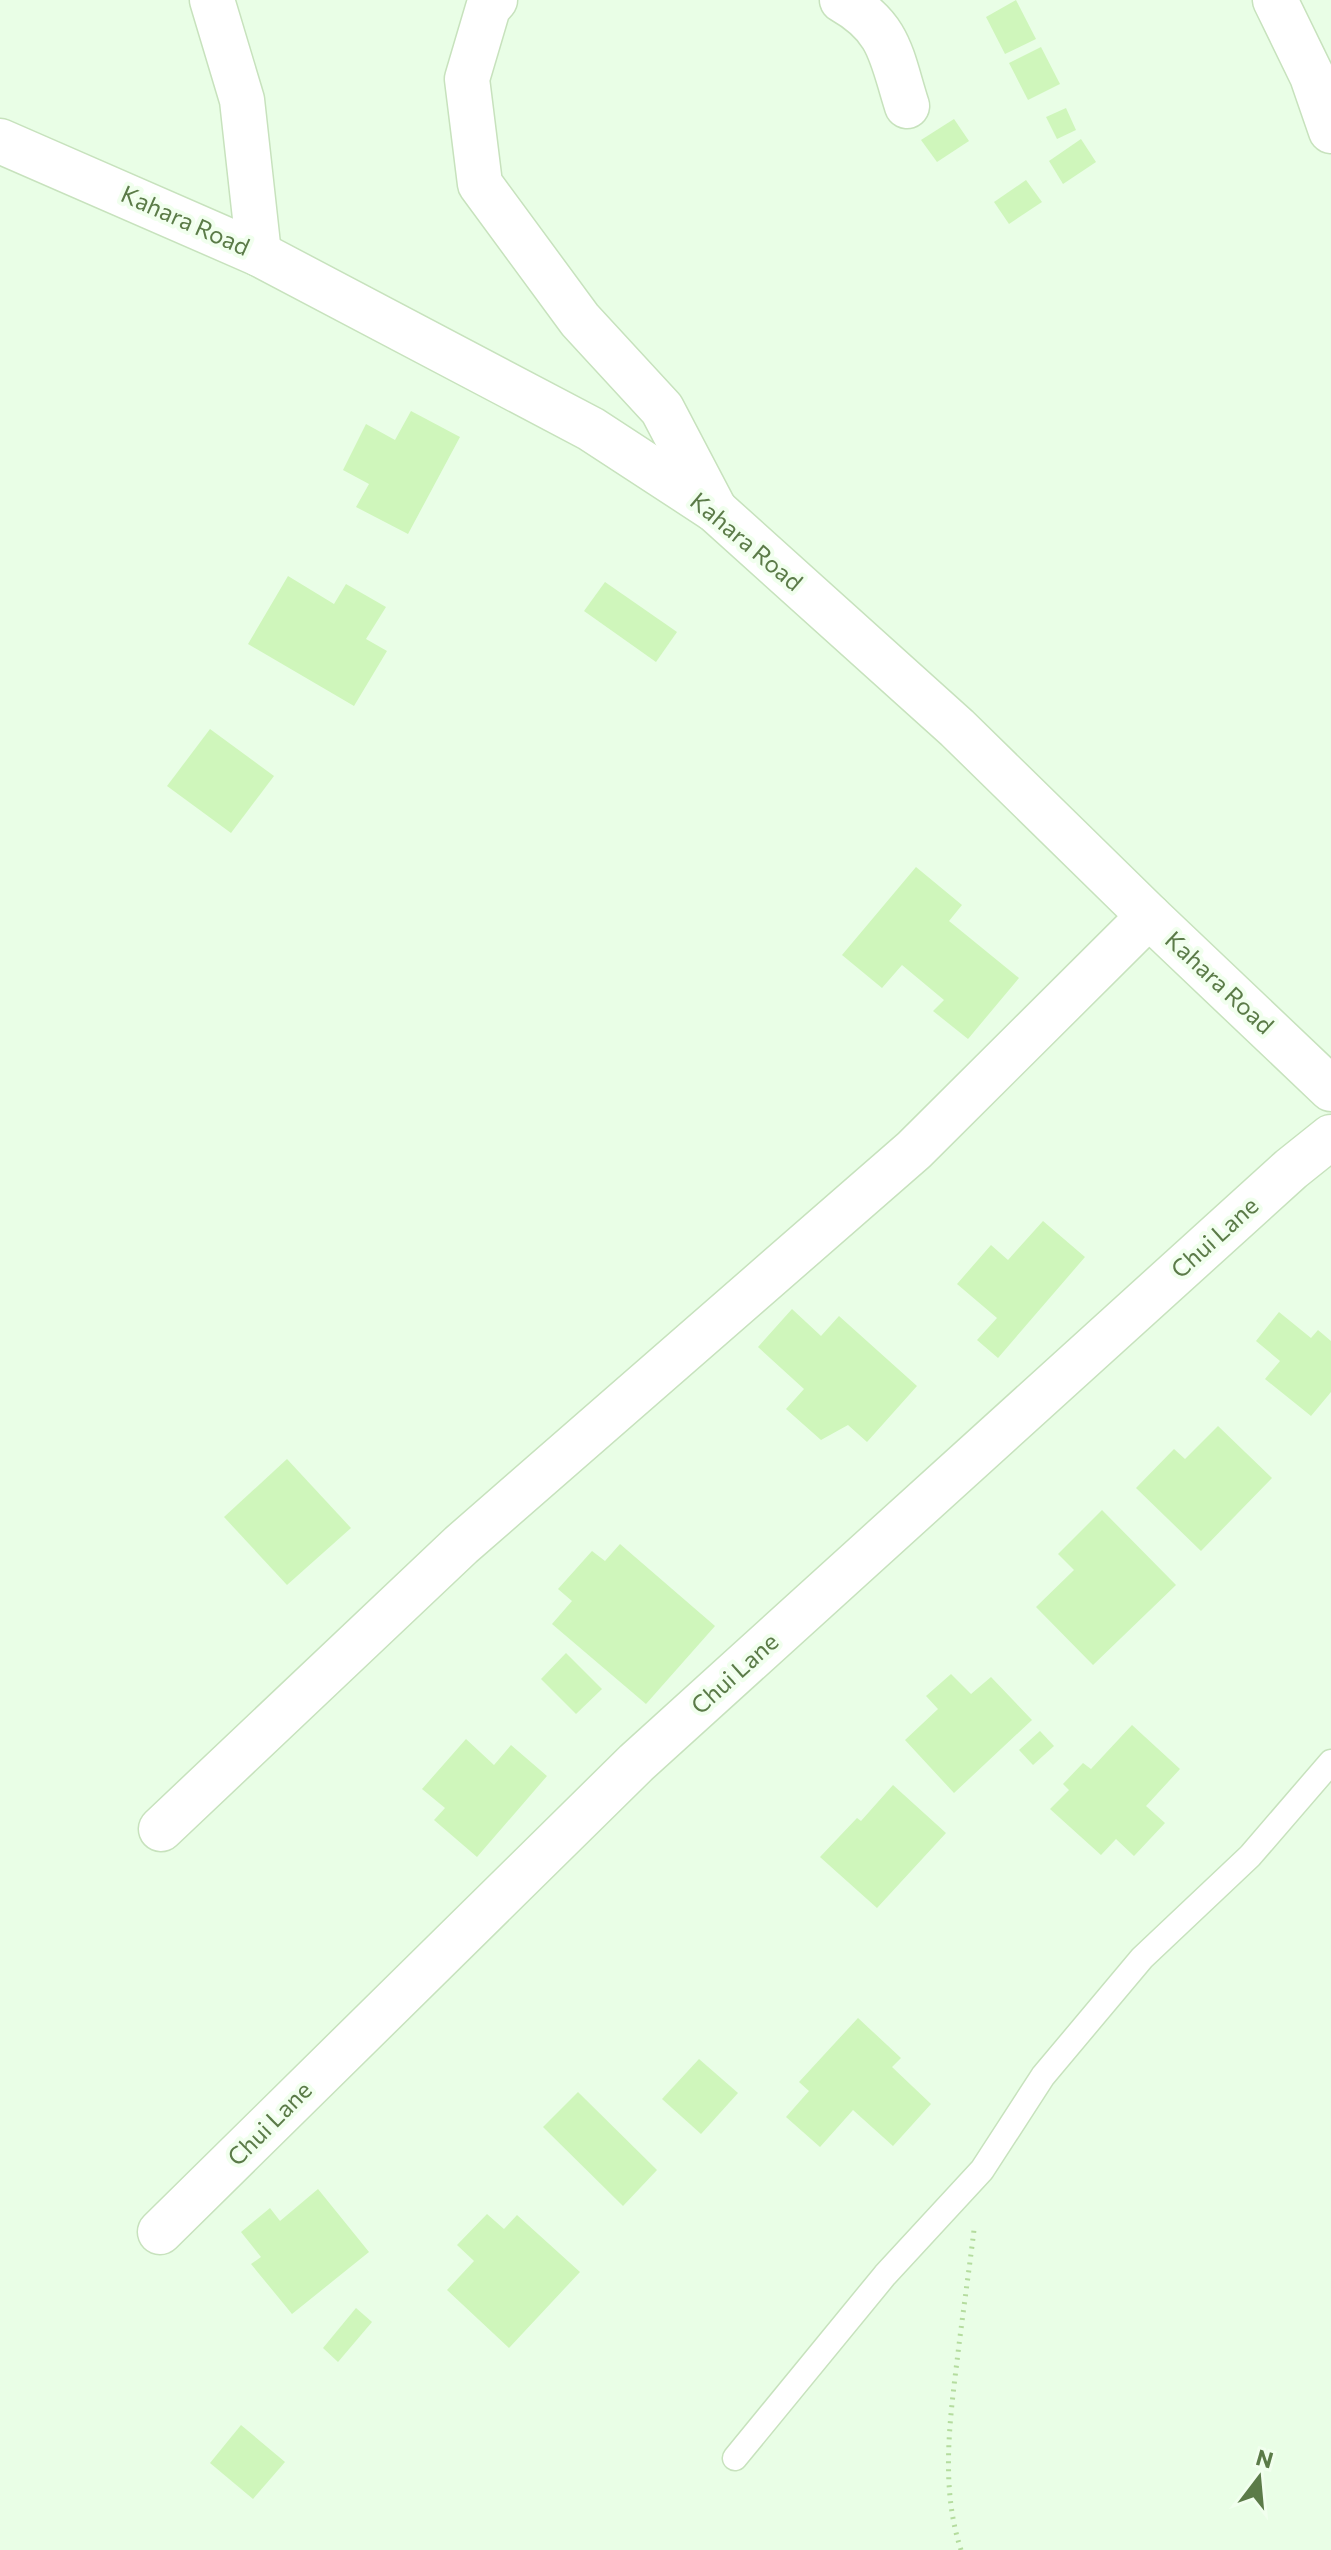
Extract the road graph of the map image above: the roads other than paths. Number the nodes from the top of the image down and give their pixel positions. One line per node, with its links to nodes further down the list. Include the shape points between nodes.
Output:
1 (212, 0): 8 (street, via 242,100)
2 (495, 0): 9 (street, via 467,79 480,184 580,320 662,409)
3 (842, 0): 5 (street, via 884,34)
4 (1275, 0): 6 (street, via 1312,76)
5 (907, 106)
6 (1331, 131)
7 (0, 141): 8 (street, Kahara Road)
8 (259, 254): 9 (street, Kahara Road, via 591,429)
9 (715, 510): 10 (street, Kahara Road, via 957,728)
10 (1149, 916): 11 (street, Kahara Road); 14 (street, via 914,1150 461,1545)
11 (1331, 1089)
12 (1331, 1137): 15 (street, Chui Lane, via 636,1763)
13 (1331, 1762): 16 (lane, via 1250,1856 1142,1958 1043,2076 982,2170 885,2275)
14 (161, 1829)
15 (160, 2232)
16 (735, 2458)

